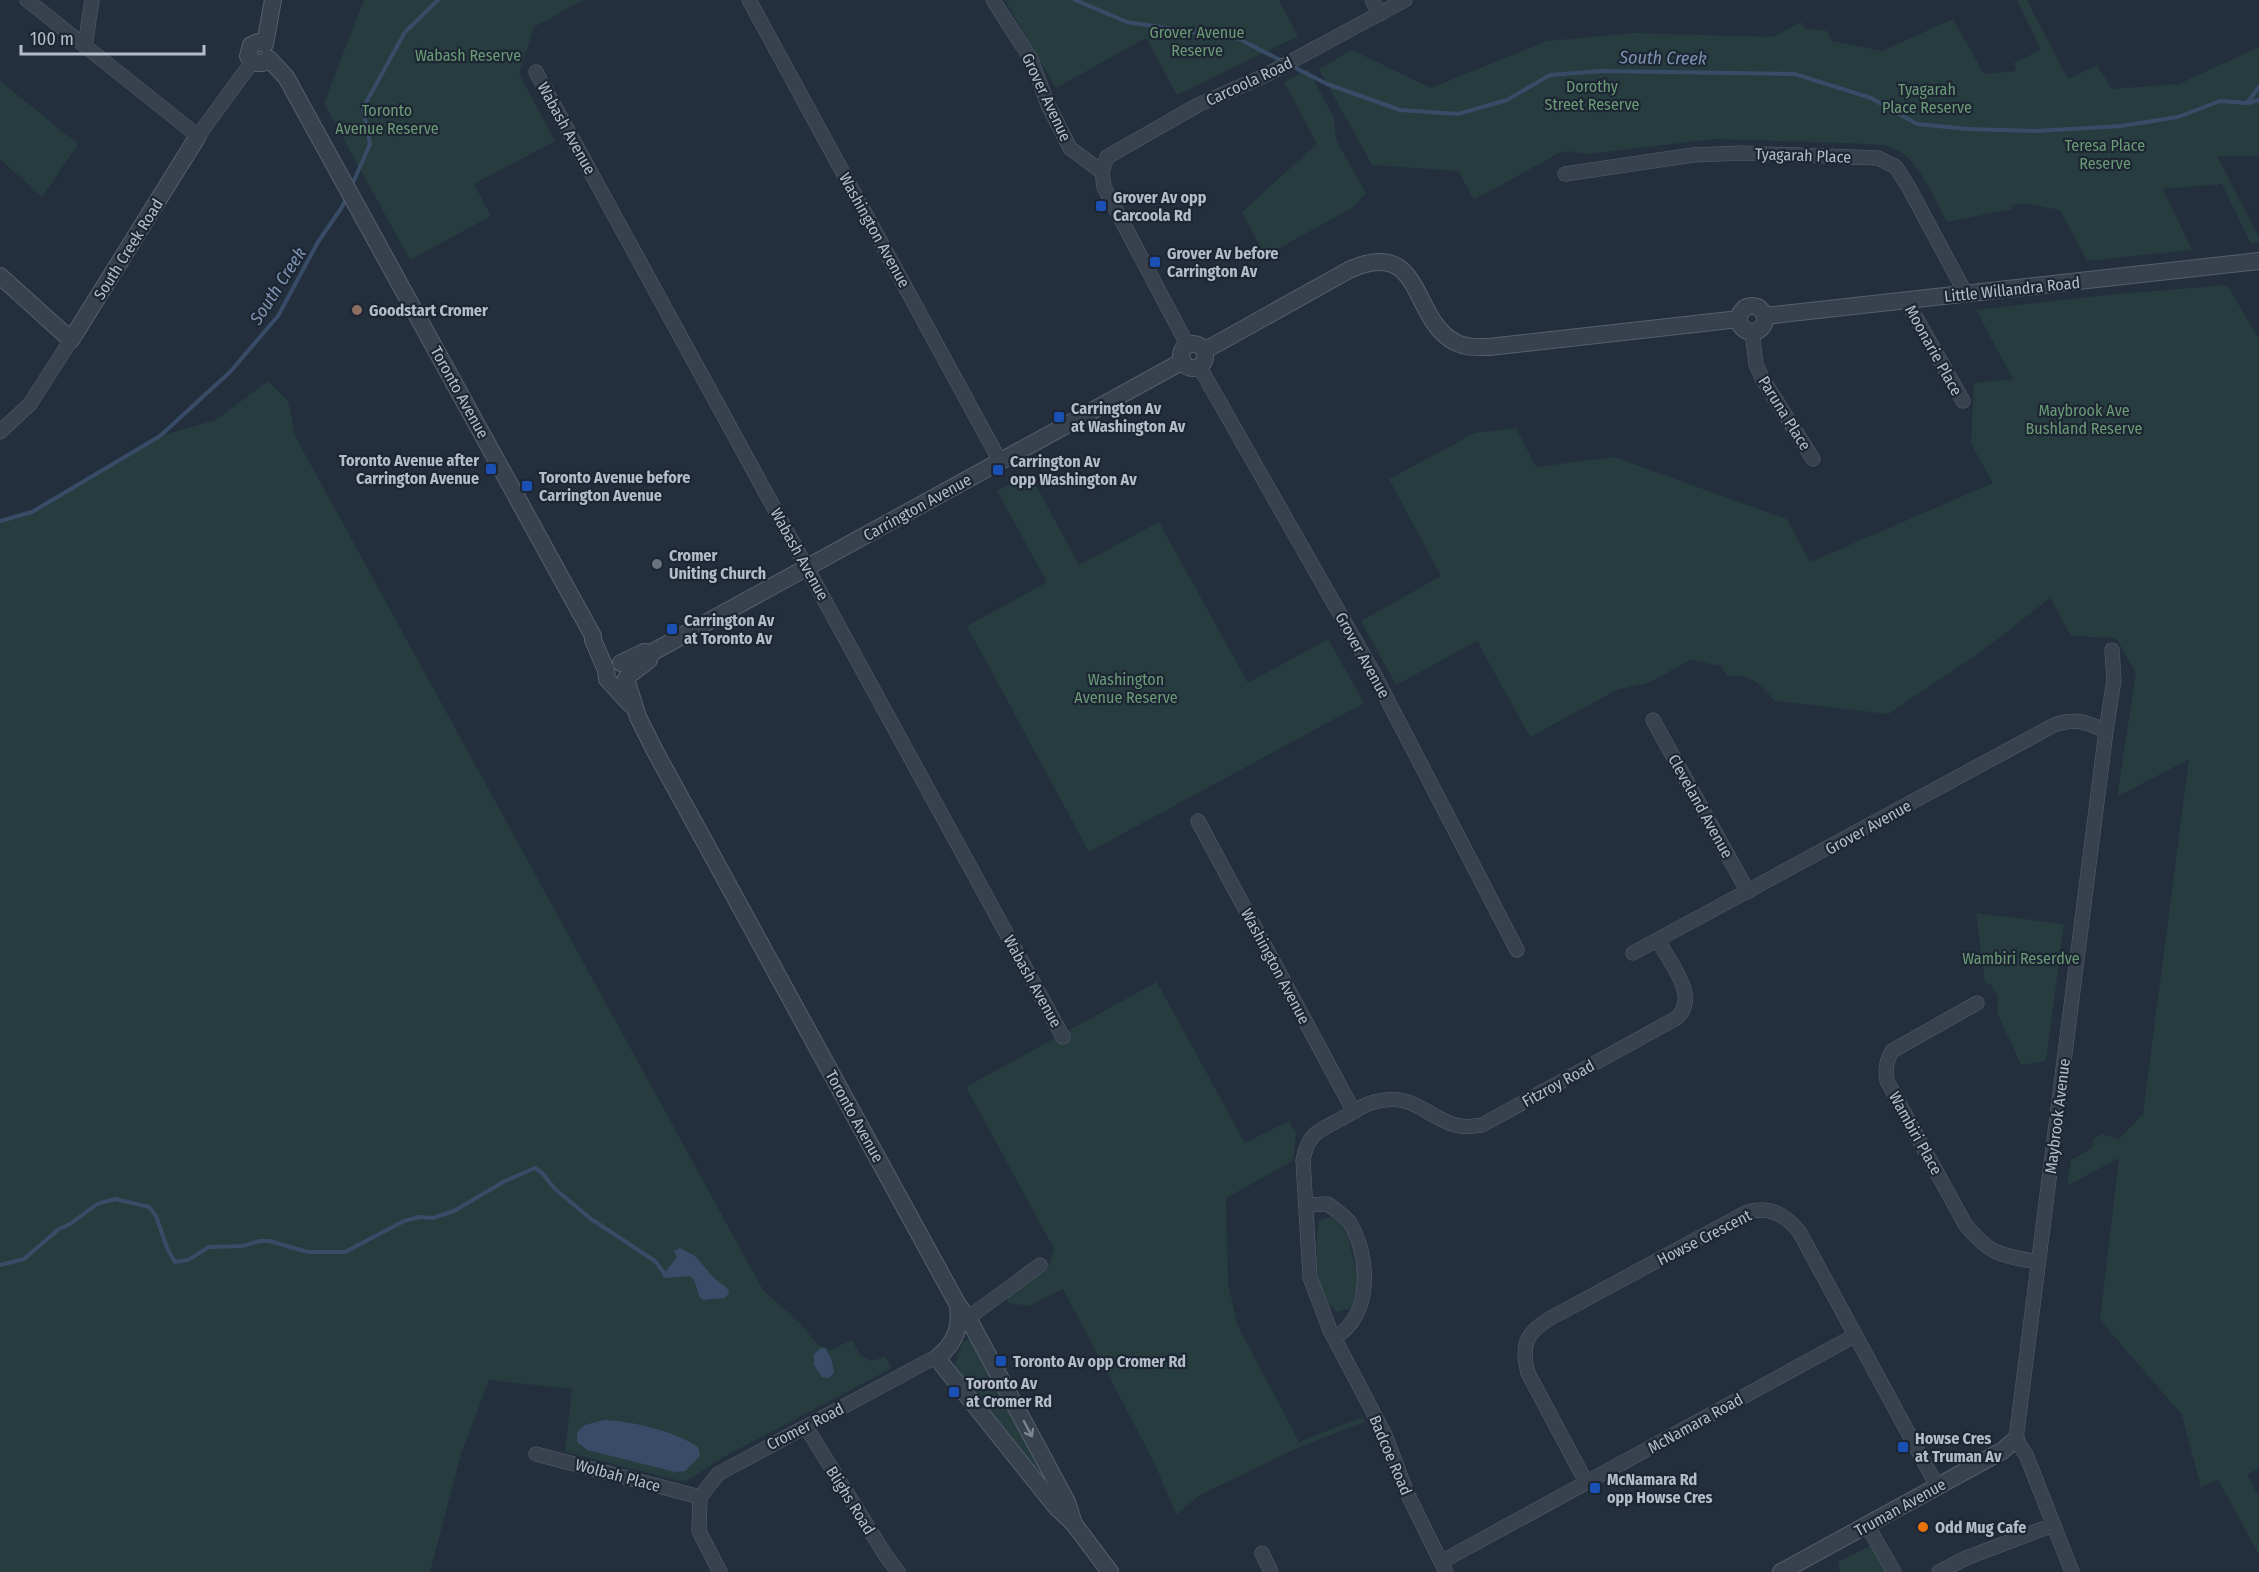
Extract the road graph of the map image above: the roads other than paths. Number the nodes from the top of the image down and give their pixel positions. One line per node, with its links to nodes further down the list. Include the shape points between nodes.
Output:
1 (27, 0): 9 (street)
2 (92, 0): 9 (street)
3 (273, 0): 10 (street, South Creek Road)
4 (749, 0): 27 (street, Washington Avenue)
5 (993, 0): 13 (street, Grover Avenue, via 1031,58 1048,105 1070,148)
6 (1372, 0): 8 (street)
7 (1405, 0): 8 (street, Carcoola Road)
8 (1380, 14): 13 (street, Carcoola Road, via 1119,148 1107,157)
9 (85, 46): 12 (street)
10 (262, 54): 12 (street, South Creek Road); 30 (street, Toronto Avenue, via 286,77 593,640)
11 (536, 72): 28 (street, Wabash Avenue)
12 (198, 136): 22 (street, South Creek Road)
13 (1102, 172): 23 (street, Grover Avenue, via 1104,187)
14 (1565, 174): 17 (street, Tyagarah Place, via 1693,155 1878,158 1896,167)
15 (2259, 261): 17 (street, Little Willandra Road)
16 (0, 276): 22 (street)
17 (1966, 294): 18 (street, Little Willandra Road)
18 (1906, 300): 19 (street, Little Willandra Road); 24 (street, Moonarie Place)
19 (1765, 316): 20 (street, via 1760,308 1751,306 1742,310); 21 (street, via 1764,325)
20 (1739, 319): 21 (street, via 1744,330); 23 (street, Carrington Avenue, via 1470,347 1457,343 1436,326 1410,279 1398,267 1377,261 1349,270)
21 (1752, 332): 26 (street, Paruna Place, via 1762,378)
22 (71, 340): 25 (street, South Creek Road, via 30,404)
23 (1193, 356): 27 (street, Carrington Avenue); 36 (street, Grover Avenue, via 1372,672)
24 (1963, 401)
25 (0, 432)
26 (1814, 459)
27 (1000, 461): 28 (street, Carrington Avenue)
28 (808, 567): 30 (street, Carrington Avenue, via 651,653 649,660); 39 (street, Wabash Avenue)
29 (2112, 650): 32 (street, Maybrook Avenue, via 2114,680)
30 (619, 673): 44 (street, Toronto Avenue, via 655,751)
31 (1653, 720): 34 (street, Cleveland Avenue)
32 (2106, 731): 34 (street, Grover Avenue, via 2086,722 2056,724); 42 (street, Maybrook Avenue)
33 (1198, 821): 40 (street, Washington Avenue)
34 (1748, 892): 35 (street, Grover Avenue)
35 (1658, 940): 37 (street, Grover Avenue); 40 (street, Fitzroy Road, via 1686,996 1683,1010 1675,1019 1482,1125 1456,1126 1406,1101 1372,1103)
36 (1517, 950)
37 (1633, 953)
38 (1977, 1003): 42 (street, Wambiri Place, via 1892,1051 1886,1061 1887,1081 1976,1238 1988,1249)
39 (1063, 1037)
40 (1354, 1112): 41 (street, Badcoe Road, via 1311,1136 1303,1160)
41 (1306, 1205): 46 (street, Badcoe Road, via 1310,1277); 46 (street, via 1328,1204 1349,1221 1364,1258 1365,1292 1353,1319)
42 (2038, 1262): 49 (street, Maybrook Avenue)
43 (1040, 1265): 44 (street)
44 (963, 1312): 47 (street, Cromer Road, via 950,1346); 54 (street, Toronto Avenue, one-way to 54, via 1067,1502)
45 (1854, 1336): 51 (street, McNamara Road); 51 (street, Howse Crescent, via 1796,1228 1786,1217 1762,1209 1745,1213 1549,1319 1531,1333 1524,1359); 52 (street, Howse Crescent)
46 (1334, 1338): 58 (street, Badcoe Road, via 1385,1435 1407,1493)
47 (937, 1358): 48 (street, Cromer Road); 54 (street, Toronto Avenue, via 1056,1508)
48 (806, 1427): 53 (street, Cromer Road, via 718,1474); 60 (street, Blighs Road)
49 (2016, 1439): 52 (street, Truman Avenue, via 2002,1451); 56 (street)
50 (536, 1454): 53 (street, Wolbah Place)
51 (1586, 1482): 58 (street, McNamara Road)
52 (1937, 1486): 55 (street, Truman Avenue)
53 (700, 1497): 59 (street, via 699,1531)
54 (1074, 1524): 61 (street, Toronto Avenue)
55 (1867, 1525): 63 (street, Truman Avenue); 64 (street)
56 (2054, 1525): 65 (street); 66 (street)
57 (1262, 1554): 62 (street)
58 (1443, 1567)
59 (720, 1572)
60 (898, 1572)
61 (1110, 1572)
62 (1271, 1572)
63 (1781, 1572)
64 (1894, 1572)
65 (1939, 1572)
66 (2072, 1572)

